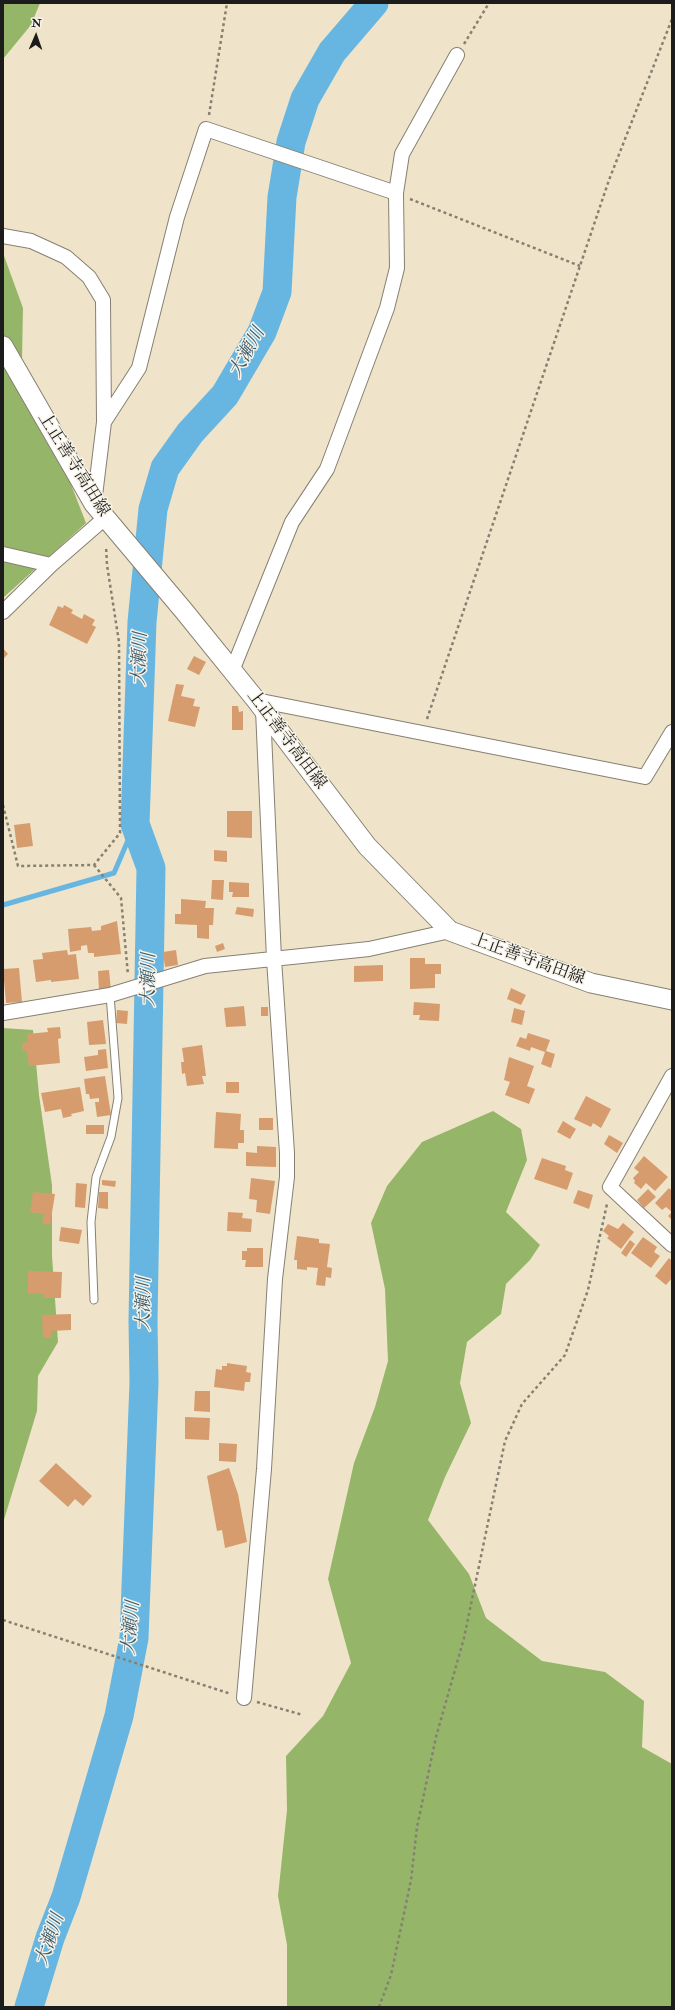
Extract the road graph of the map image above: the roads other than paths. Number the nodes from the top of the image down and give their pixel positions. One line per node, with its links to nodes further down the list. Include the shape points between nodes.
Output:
1 (457, 55): 2 (street, via 402,154)
2 (396, 193): 5 (street, via 206,129 177,217 139,368); 11 (street, via 397,268 387,308 327,469 292,522)
3 (3, 236): 5 (street, via 31,241 66,257 89,277 103,300)
4 (3, 346): 6 (main road, 上正善寺高田線)
5 (104, 422): 6 (street)
6 (94, 504): 7 (main road, 上正善寺高田線)
7 (105, 518): 9 (street); 11 (main road, 上正善寺高田線)
8 (3, 554): 9 (street)
9 (51, 565): 10 (street)
10 (3, 612)
11 (232, 671): 12 (main road, 上正善寺高田線)
12 (259, 705): 13 (street, via 423,733 645,777); 14 (main road, 上正善寺高田線, via 367,846); 15 (street)
13 (672, 732)
14 (450, 931): 15 (street, via 369,949); 17 (main road, 上正善寺高田線, via 590,983)
15 (274, 959): 16 (street, via 205,966); 22 (street, via 288,1153 275,1279 264,1469)
16 (110, 995): 18 (street); 21 (lane, via 118,1098 111,1137 96,1177 91,1222)
17 (672, 1000)
18 (3, 1013)
19 (672, 1076): 20 (street, via 610,1187)
20 (672, 1245)
21 (94, 1300)
22 (244, 1698)

